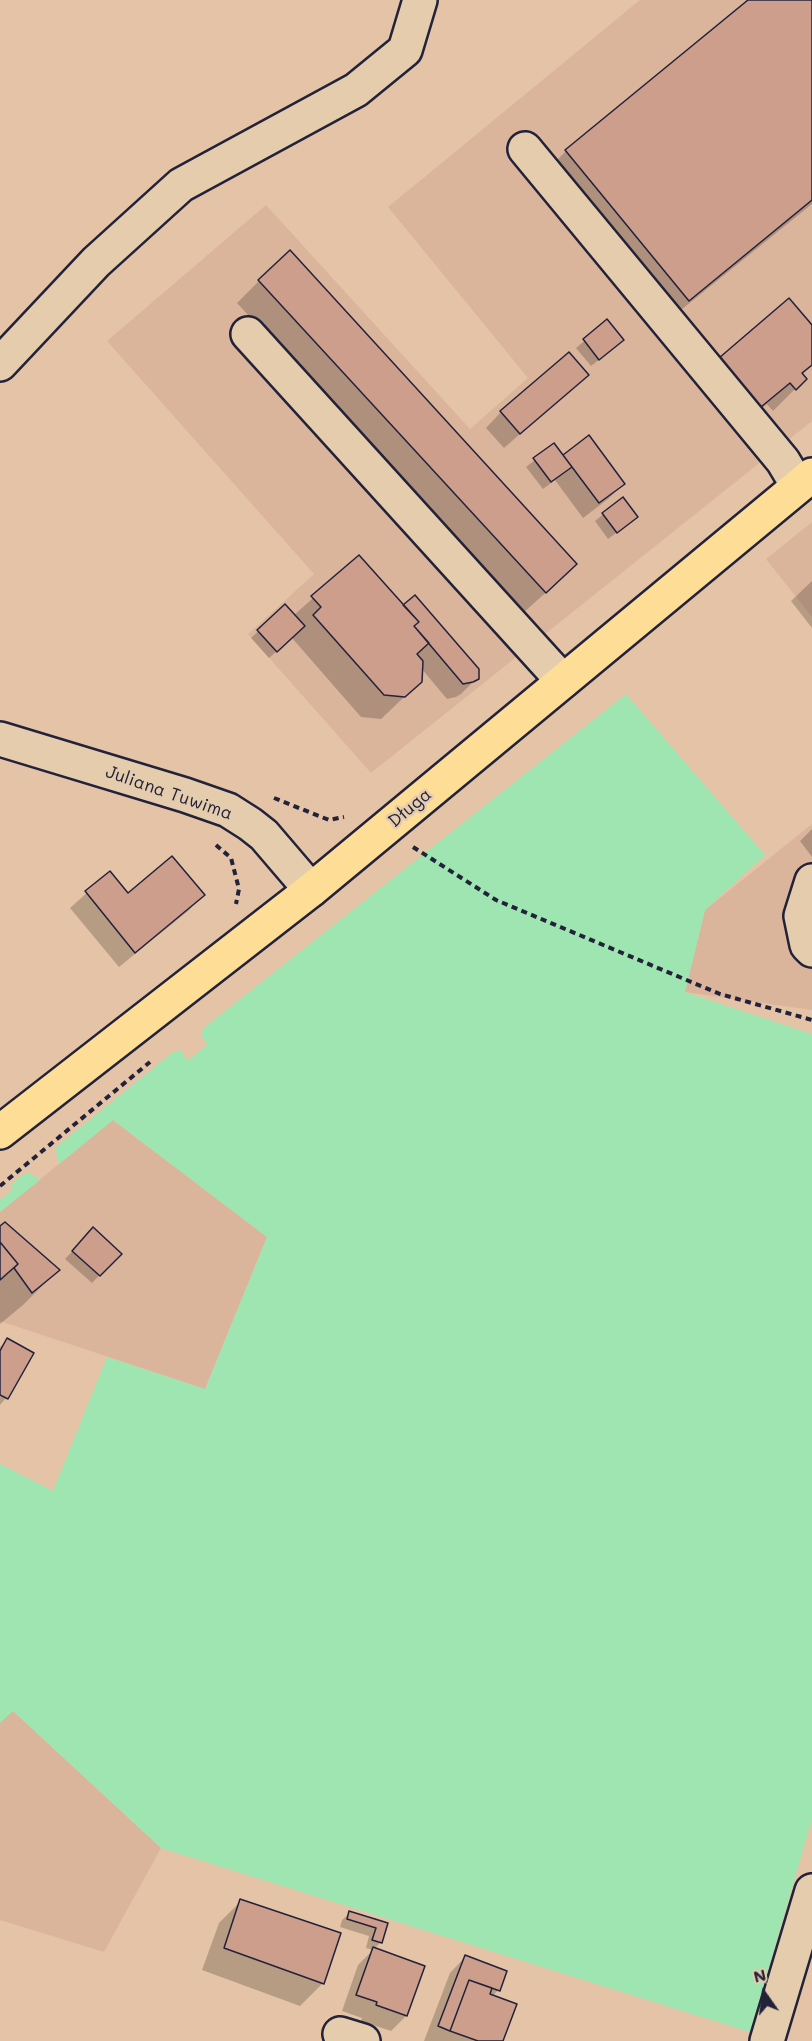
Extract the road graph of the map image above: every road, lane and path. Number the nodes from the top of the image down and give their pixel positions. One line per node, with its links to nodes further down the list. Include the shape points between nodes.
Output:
1 (420, 0): 4 (street, via 405,50 356,90 181,185 96,262)
2 (525, 149): 5 (street, via 783,461)
3 (248, 334): 6 (street)
4 (0, 364)
5 (805, 481): 6 (main road, Długa)
6 (563, 681): 13 (main road, Długa)
7 (0, 739): 13 (street, Juliana Tuwima, via 228,810 264,836)
8 (265, 795): 9 (path, via 329,820)
9 (346, 817)
10 (208, 838): 14 (path, via 231,858 239,889)
11 (411, 846): 16 (path, via 496,900 720,994)
12 (812, 881): 15 (street, via 801,916 807,945)
13 (311, 890): 17 (main road, Długa)
14 (235, 908)
15 (812, 950)
16 (812, 1020)
17 (0, 1132)
18 (812, 1891): 19 (street)
19 (767, 2041)

